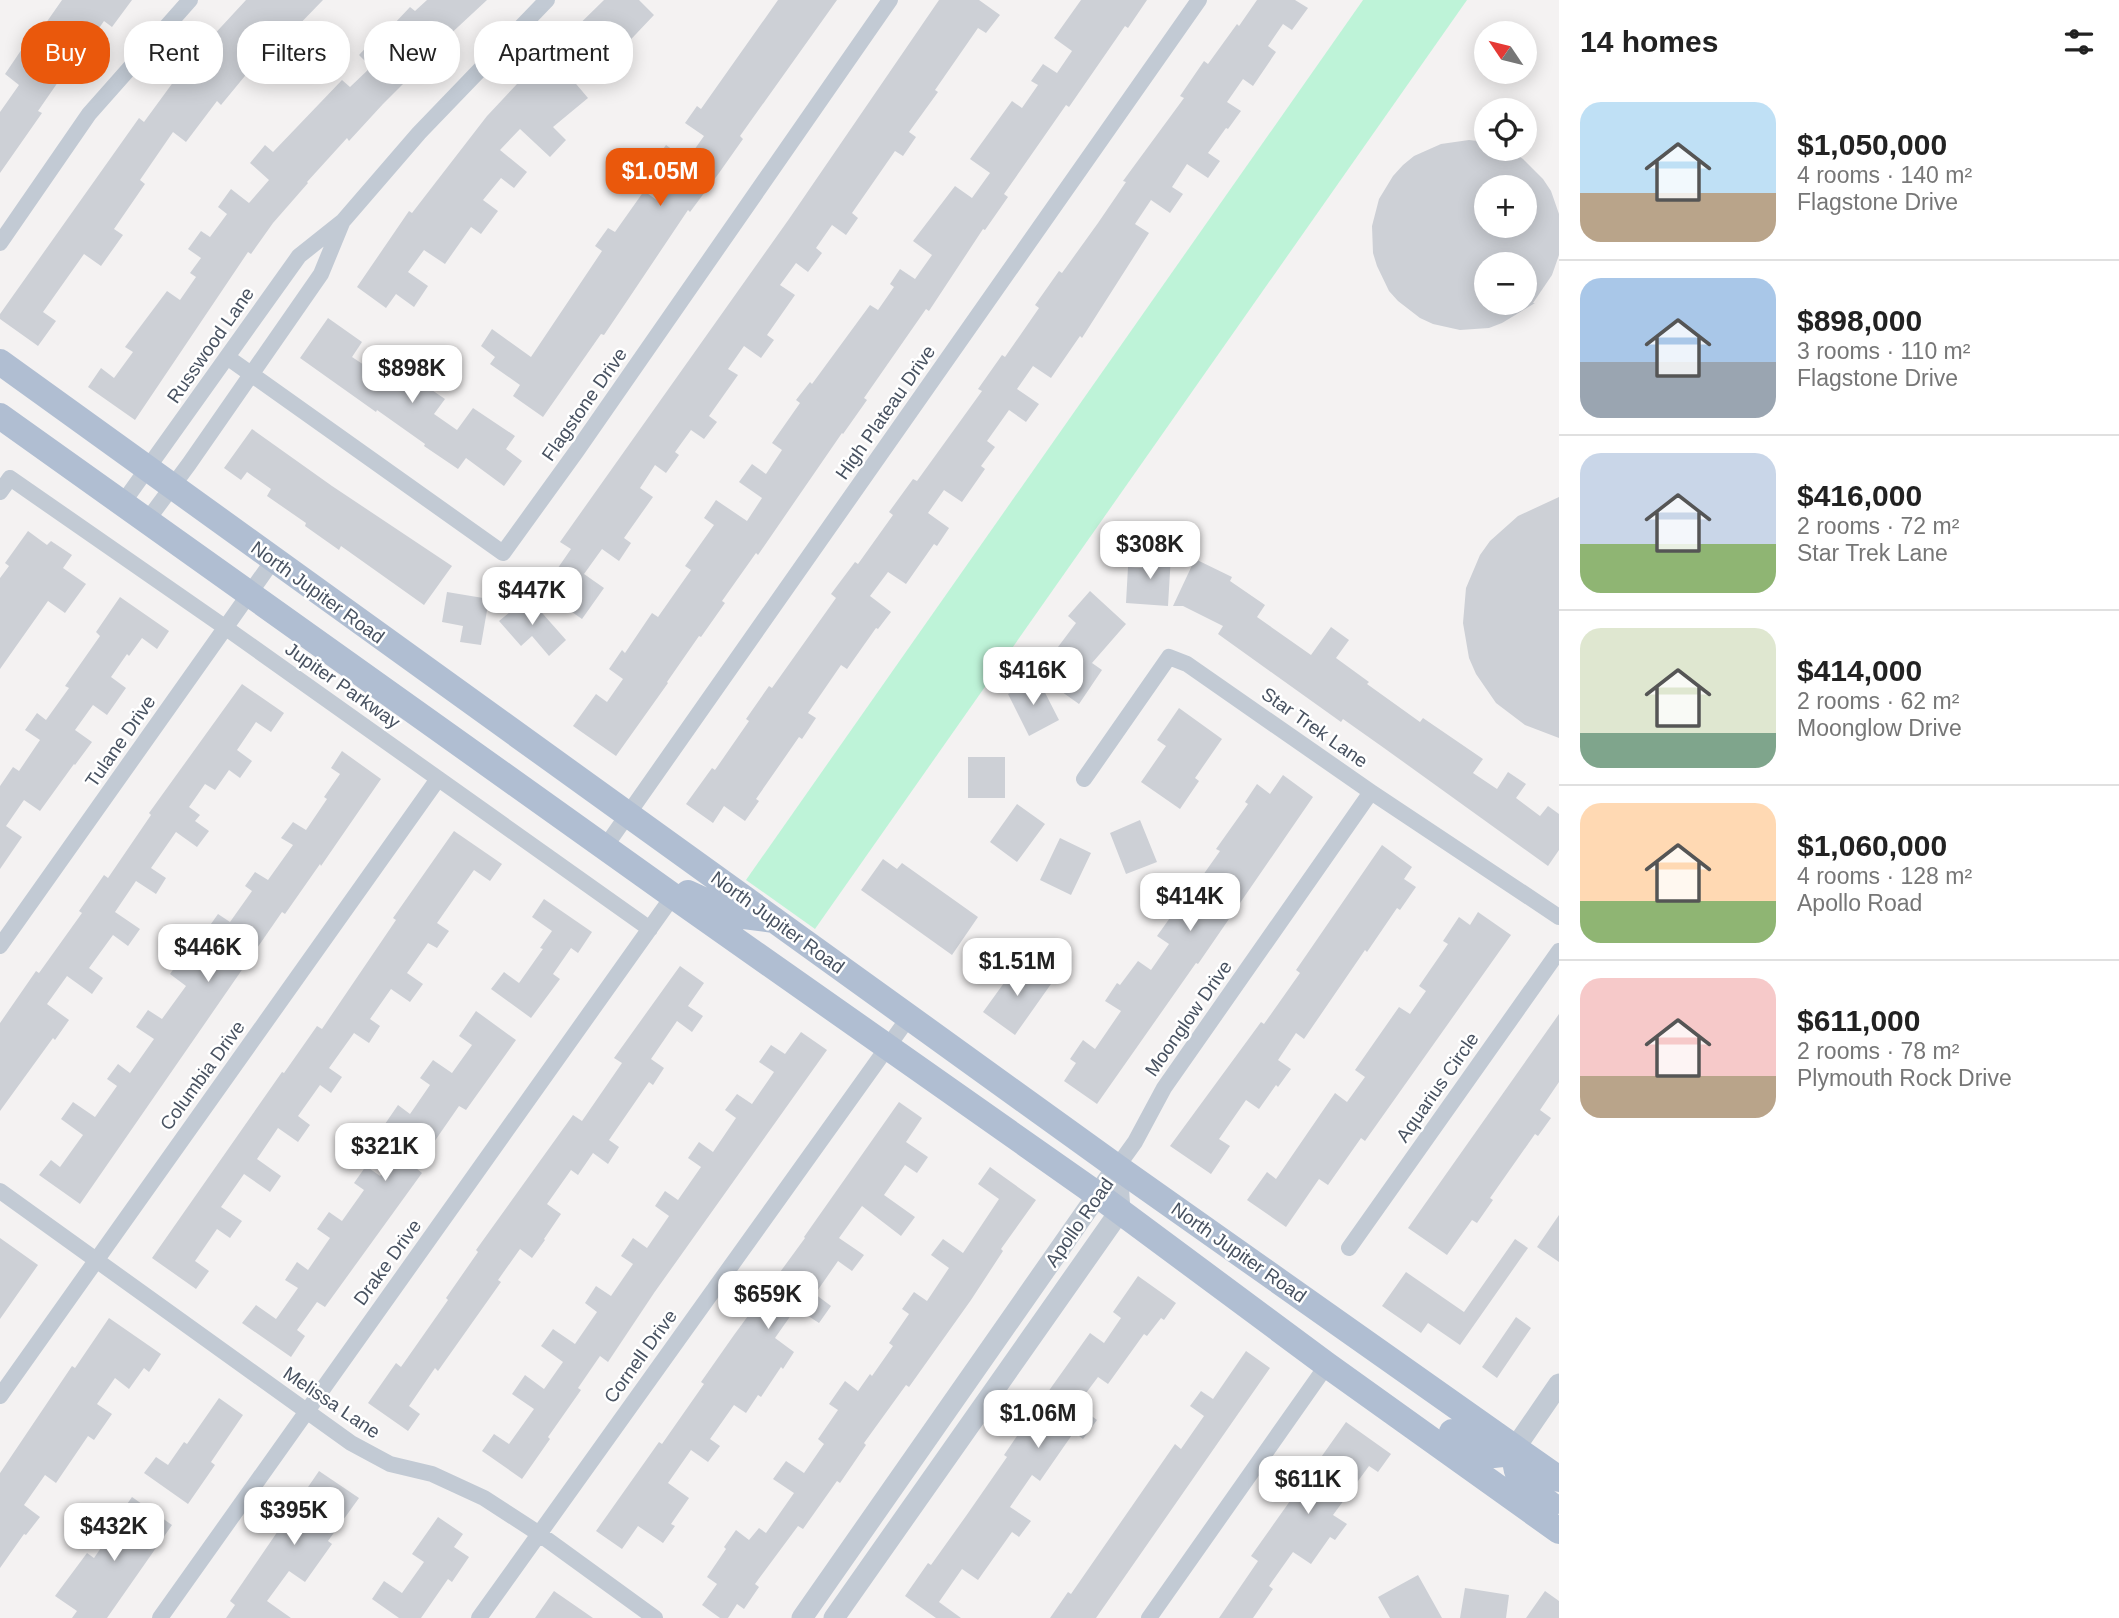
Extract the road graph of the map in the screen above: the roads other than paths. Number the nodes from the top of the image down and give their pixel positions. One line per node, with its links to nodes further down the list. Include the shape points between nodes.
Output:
1 (190, 0): 6 (street, via 89,114)
2 (547, 0): 5 (street, Russwood Lane)
3 (890, 0): 9 (street, Flagstone Drive, via 503,553)
4 (1199, 0): 22 (street, High Plateau Drive)
5 (342, 220): 7 (street, Russwood Lane, via 299,256); 9 (street, Russwood Lane, via 321,274)
6 (0, 243)
7 (227, 357): 9 (street, Flagstone Drive); 11 (street, Russwood Lane)
8 (0, 362): 11 (main road, North Jupiter Road)
9 (252, 375): 12 (street, Russwood Lane)
10 (0, 416): 14 (main road, North Jupiter Road)
11 (148, 468): 12 (main road, North Jupiter Road); 14 (street, Russwood Lane)
12 (172, 486): 15 (street, Russwood Lane); 16 (main road, North Jupiter Road)
13 (0, 492): 18 (street, Jupiter Parkway, via 10,478)
14 (122, 504): 15 (main road, North Jupiter Road)
15 (146, 522): 17 (main road, North Jupiter Road)
16 (274, 559): 17 (street, Tulane Drive); 22 (main road, North Jupiter Road)
17 (250, 594): 18 (street, Tulane Drive); 23 (main road, North Jupiter Road)
18 (226, 628): 19 (street, Jupiter Parkway); 28 (street, Tulane Drive)
19 (438, 779): 27 (street, Jupiter Parkway); 37 (street, Columbia Drive)
20 (1083, 779): 21 (street, Star Trek Lane, via 1169,657 1187,664)
21 (1371, 792): 25 (street, Star Trek Lane); 32 (street, Moonglow Drive, via 1164,1088)
22 (628, 816): 23 (street, High Plateau Drive); 26 (main road, North Jupiter Road)
23 (605, 847): 24 (main road, North Jupiter Road)
24 (673, 896): 26 (main road, via 691,893 736,915); 27 (street, Drake Drive); 31 (main road, North Jupiter Road)
25 (1559, 917)
26 (775, 920): 30 (main road, North Jupiter Road)
27 (650, 929): 42 (street, Drake Drive)
28 (0, 946)
29 (1559, 951): 36 (street, Aquarius Circle)
30 (909, 1017): 31 (street, Cornell Drive); 32 (main road, North Jupiter Road)
31 (887, 1048): 34 (main road, North Jupiter Road); 47 (street, Cornell Drive)
32 (1118, 1167): 34 (street, Apollo Road); 35 (street, Apollo Road); 43 (main road, North Jupiter Road)
33 (0, 1191): 37 (street, Melissa Lane)
34 (1098, 1195): 35 (main road, North Jupiter Road); 51 (street, Apollo Road)
35 (1120, 1211): 38 (main road, North Jupiter Road); 52 (street, Apollo Road)
36 (1349, 1248)
37 (96, 1260): 40 (street, Columbia Drive); 42 (street, Melissa Lane)
38 (1327, 1365): 41 (main road, North Jupiter Road); 53 (street)
39 (1559, 1384): 43 (street)
40 (0, 1396)
41 (1373, 1398): 43 (main road, via 1405,1399 1478,1451 1505,1455); 46 (main road, North Jupiter Road)
42 (307, 1411): 47 (street, Melissa Lane, via 380,1459 432,1474 484,1498); 48 (street, Drake Drive)
43 (1515, 1448): 44 (main road, North Jupiter Road); 45 (main road, via 1514,1465 1525,1486)
44 (1559, 1479)
45 (1559, 1510)
46 (1559, 1531)
47 (538, 1533): 49 (street, Cornell Drive); 50 (street, Melissa Lane)
48 (160, 1618)
49 (479, 1618)
50 (655, 1618)
51 (802, 1618)
52 (834, 1618)
53 (1149, 1618)

